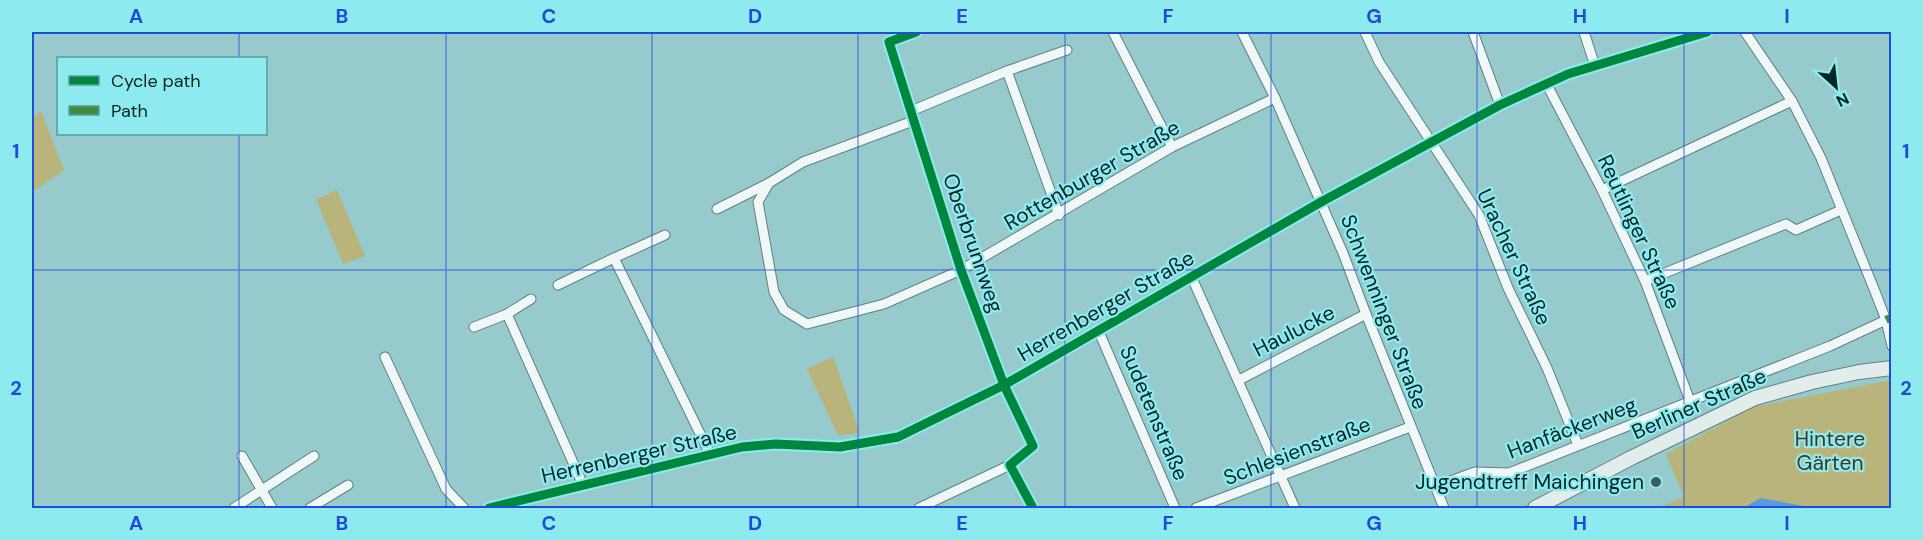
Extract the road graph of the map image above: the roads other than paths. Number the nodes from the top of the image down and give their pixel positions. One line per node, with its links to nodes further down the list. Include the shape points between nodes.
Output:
1 (1113, 32): 18 (street)
2 (1242, 32): 13 (street, Schwenninger Straße)
3 (1365, 32): 17 (street, Uracher Straße, via 1379,62)
4 (1473, 32): 15 (street)
5 (1584, 32): 10 (street)
6 (1707, 32): 8 (street, Herrenberger Straße)
7 (1745, 32): 14 (street)
8 (1683, 35): 10 (street, Herrenberger Straße)
9 (1067, 50): 11 (street)
10 (1595, 66): 12 (street, Herrenberger Straße)
11 (1007, 71): 16 (street); 24 (street)
12 (1546, 83): 15 (street, Herrenberger Straße); 20 (street, Reutlinger Straße)
13 (1275, 98): 18 (street, Rottenburger Straße); 21 (street, Schwenninger Straße)
14 (1792, 100): 20 (street); 23 (street)
15 (1500, 105): 17 (street, Herrenberger Straße)
16 (912, 116): 19 (street, via 803,162); 27 (street, Oberbrunnweg)
17 (1431, 143): 21 (street, Herrenberger Straße); 45 (street, Uracher Straße, via 1479,214)
18 (1172, 147): 24 (street, Rottenburger Straße)
19 (769, 183): 22 (street); 27 (street, Rottenburger Straße, via 758,202 774,292 784,310 807,324 884,304)
20 (1602, 190): 29 (street, Reutlinger Straße)
21 (1321, 202): 28 (street, Herrenberger Straße); 33 (street, Schwenninger Straße)
22 (717, 209)
23 (1841, 210): 29 (street, via 1796,230 1786,224); 34 (street)
24 (1059, 214): 27 (street, Rottenburger Straße)
25 (665, 235): 26 (street)
26 (614, 258): 30 (street); 46 (street)
27 (961, 270): 41 (street, Oberbrunnweg)
28 (1192, 278): 36 (street, Herrenberger Straße); 40 (street, Haulucke)
29 (1645, 281): 42 (street, Reutlinger Straße)
30 (558, 285)
31 (531, 299): 32 (street)
32 (507, 314): 35 (street); 52 (street)
33 (1366, 314): 40 (street, Haulucke); 44 (street, Schwenninger Straße)
34 (1886, 320): 37 (street); 42 (street, Hanfäckerweg)
35 (474, 327)
36 (1099, 332): 41 (street, Herrenberger Straße); 62 (street, Sudetenstraße)
37 (1892, 346)
38 (385, 357): 58 (street, via 446,489)
39 (1892, 368): 66 (main road, Berliner Straße, via 1836,377 1755,398)
40 (1239, 380): 50 (street, Haulucke)
41 (1004, 385): 46 (street, Herrenberger Straße, via 898,436 840,447 775,444)
42 (1690, 401): 45 (street, Hanfäckerweg)
43 (1014, 405): 49 (street, via 1034,446)
44 (1410, 427): 50 (street, Schlesienstraße); 53 (street, Schwenninger Straße)
45 (1578, 445): 53 (street, Hanfäckerweg, via 1509,473 1474,472)
46 (711, 454): 52 (street, Herrenberger Straße)
47 (242, 456): 54 (street)
48 (314, 456): 54 (street)
49 (1010, 465): 60 (street); 61 (street)
50 (1280, 476): 63 (street, Schlesienstraße); 64 (street, Haulucke)
51 (348, 485): 57 (street)
52 (583, 485): 59 (street, Herrenberger Straße)
53 (1434, 487): 65 (street, Schwenninger Straße)
54 (261, 489): 55 (street); 56 (street)
55 (234, 508)
56 (272, 508)
57 (310, 508)
58 (464, 508)
59 (489, 508)
60 (919, 508)
61 (1033, 508)
62 (1175, 508)
63 (1196, 508)
64 (1295, 508)
65 (1444, 508)
66 (1535, 508)

